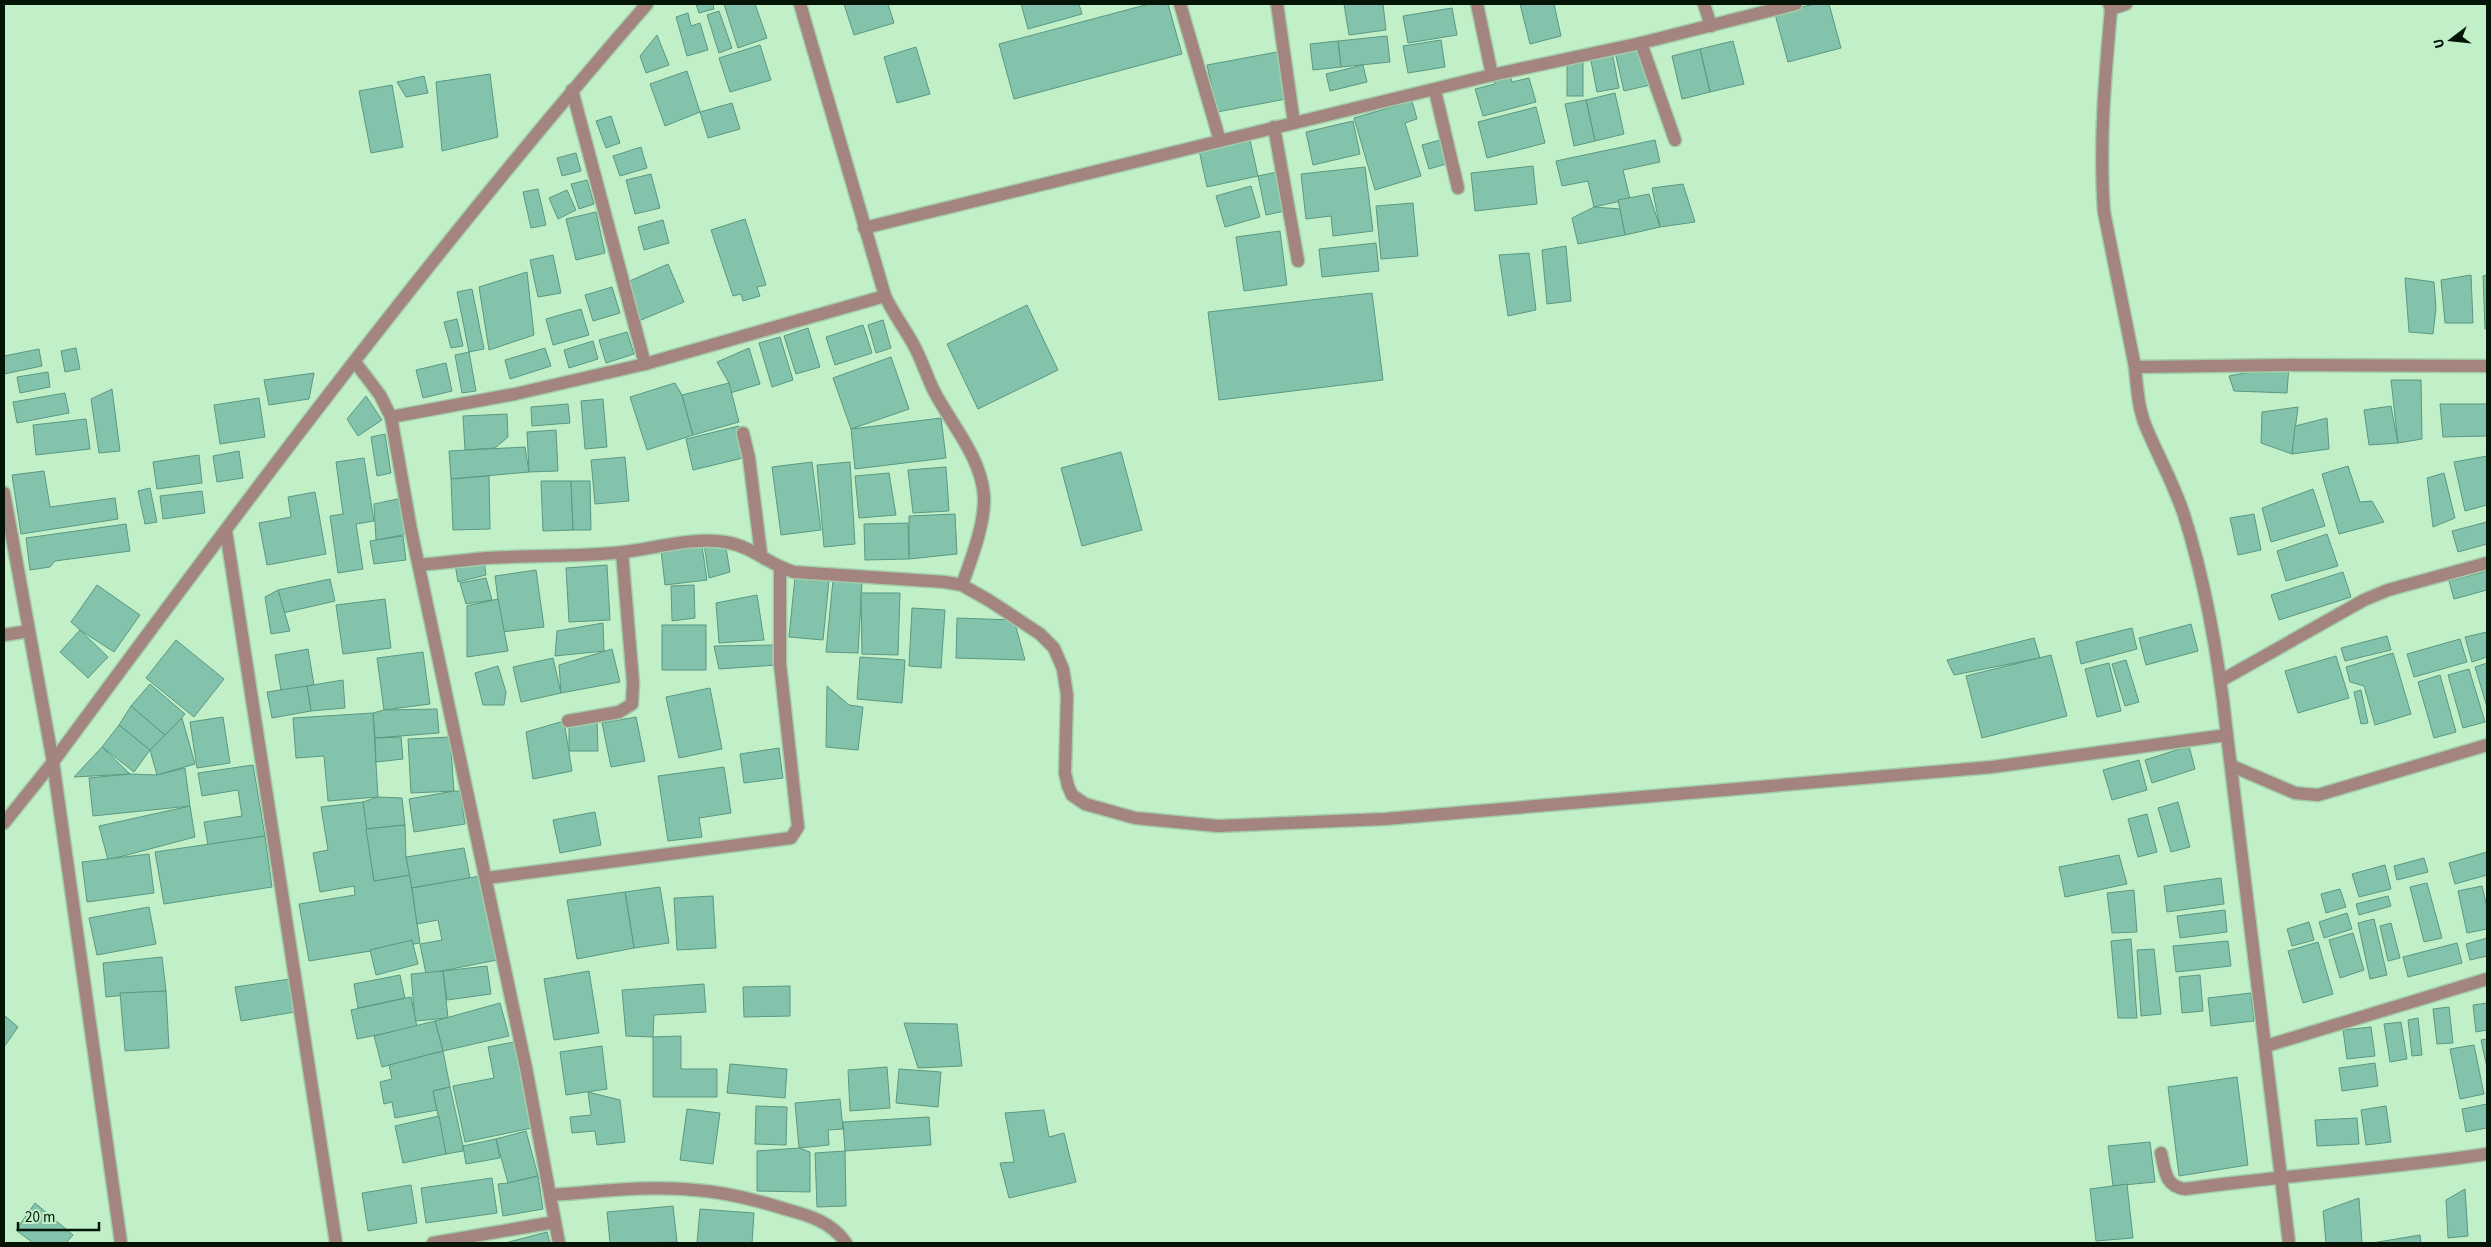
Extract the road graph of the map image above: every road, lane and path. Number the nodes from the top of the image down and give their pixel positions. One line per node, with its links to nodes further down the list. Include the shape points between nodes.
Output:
1 (646, 4): 13 (street)
2 (800, 4): 20 (street)
3 (1180, 4): 18 (street)
4 (1277, 4): 15 (street)
5 (1478, 4): 12 (street)
6 (1704, 4): 10 (street)
7 (1796, 4): 10 (street)
8 (2126, 4): 9 (street)
9 (2110, 6): 26 (street, via 2102,115 2102,187 2104,212)
10 (1711, 26): 11 (street)
11 (1641, 43): 12 (street); 17 (street)
12 (1492, 75): 14 (street)
13 (572, 90): 23 (street); 24 (street)
14 (1435, 91): 15 (street); 19 (street)
15 (1294, 123): 16 (street)
16 (1274, 127): 18 (street); 21 (street)
17 (1675, 140)
18 (1220, 141): 20 (street)
19 (1458, 188)
20 (864, 228): 22 (street)
21 (1298, 261)
22 (885, 296): 24 (street); 36 (street, via 980,474 984,500 973,553)
23 (355, 362): 27 (street, via 380,395); 30 (street)
24 (645, 364): 27 (street)
25 (2487, 366): 26 (street)
26 (2135, 367): 39 (street, via 2145,425 2182,511 2198,558)
27 (391, 418): 34 (street)
28 (743, 433): 32 (street)
29 (4, 493): 37 (street)
30 (226, 531): 43 (street); 55 (street)
31 (622, 552): 32 (street, via 689,542 722,541 742,545); 34 (street, via 486,558); 40 (street, via 632,704 620,712)
32 (761, 554): 35 (street)
33 (2487, 563): 39 (street, via 2388,590 2364,600)
34 (419, 566): 46 (street)
35 (780, 568): 36 (street, via 794,572); 46 (street, via 780,664 798,827 792,838)
36 (962, 585): 41 (street, via 1017,618 1054,648 1067,695 1065,773 1072,795 1084,804 1135,818 1218,826 1385,819 1992,767)
37 (29, 632): 38 (street); 43 (street)
38 (4, 635)
39 (2222, 680): 41 (street)
40 (568, 721)
41 (2227, 735): 44 (street)
42 (2487, 745): 44 (street, via 2318,795 2295,793)
43 (53, 762): 45 (street); 54 (street)
44 (2232, 766): 48 (street)
45 (4, 823)
46 (487, 878): 52 (street)
47 (2487, 978): 48 (street)
48 (2266, 1046): 51 (street)
49 (2161, 1153): 51 (street, via 2169,1183 2178,1188)
50 (2487, 1154): 51 (street, via 2329,1174)
51 (2281, 1176): 59 (street)
52 (550, 1194): 53 (street); 58 (street, via 663,1188 721,1193 810,1216 830,1225)
53 (555, 1222): 56 (street); 57 (street)
54 (122, 1243)
55 (336, 1243)
56 (433, 1243)
57 (559, 1243)
58 (846, 1243)
59 (2289, 1243)

